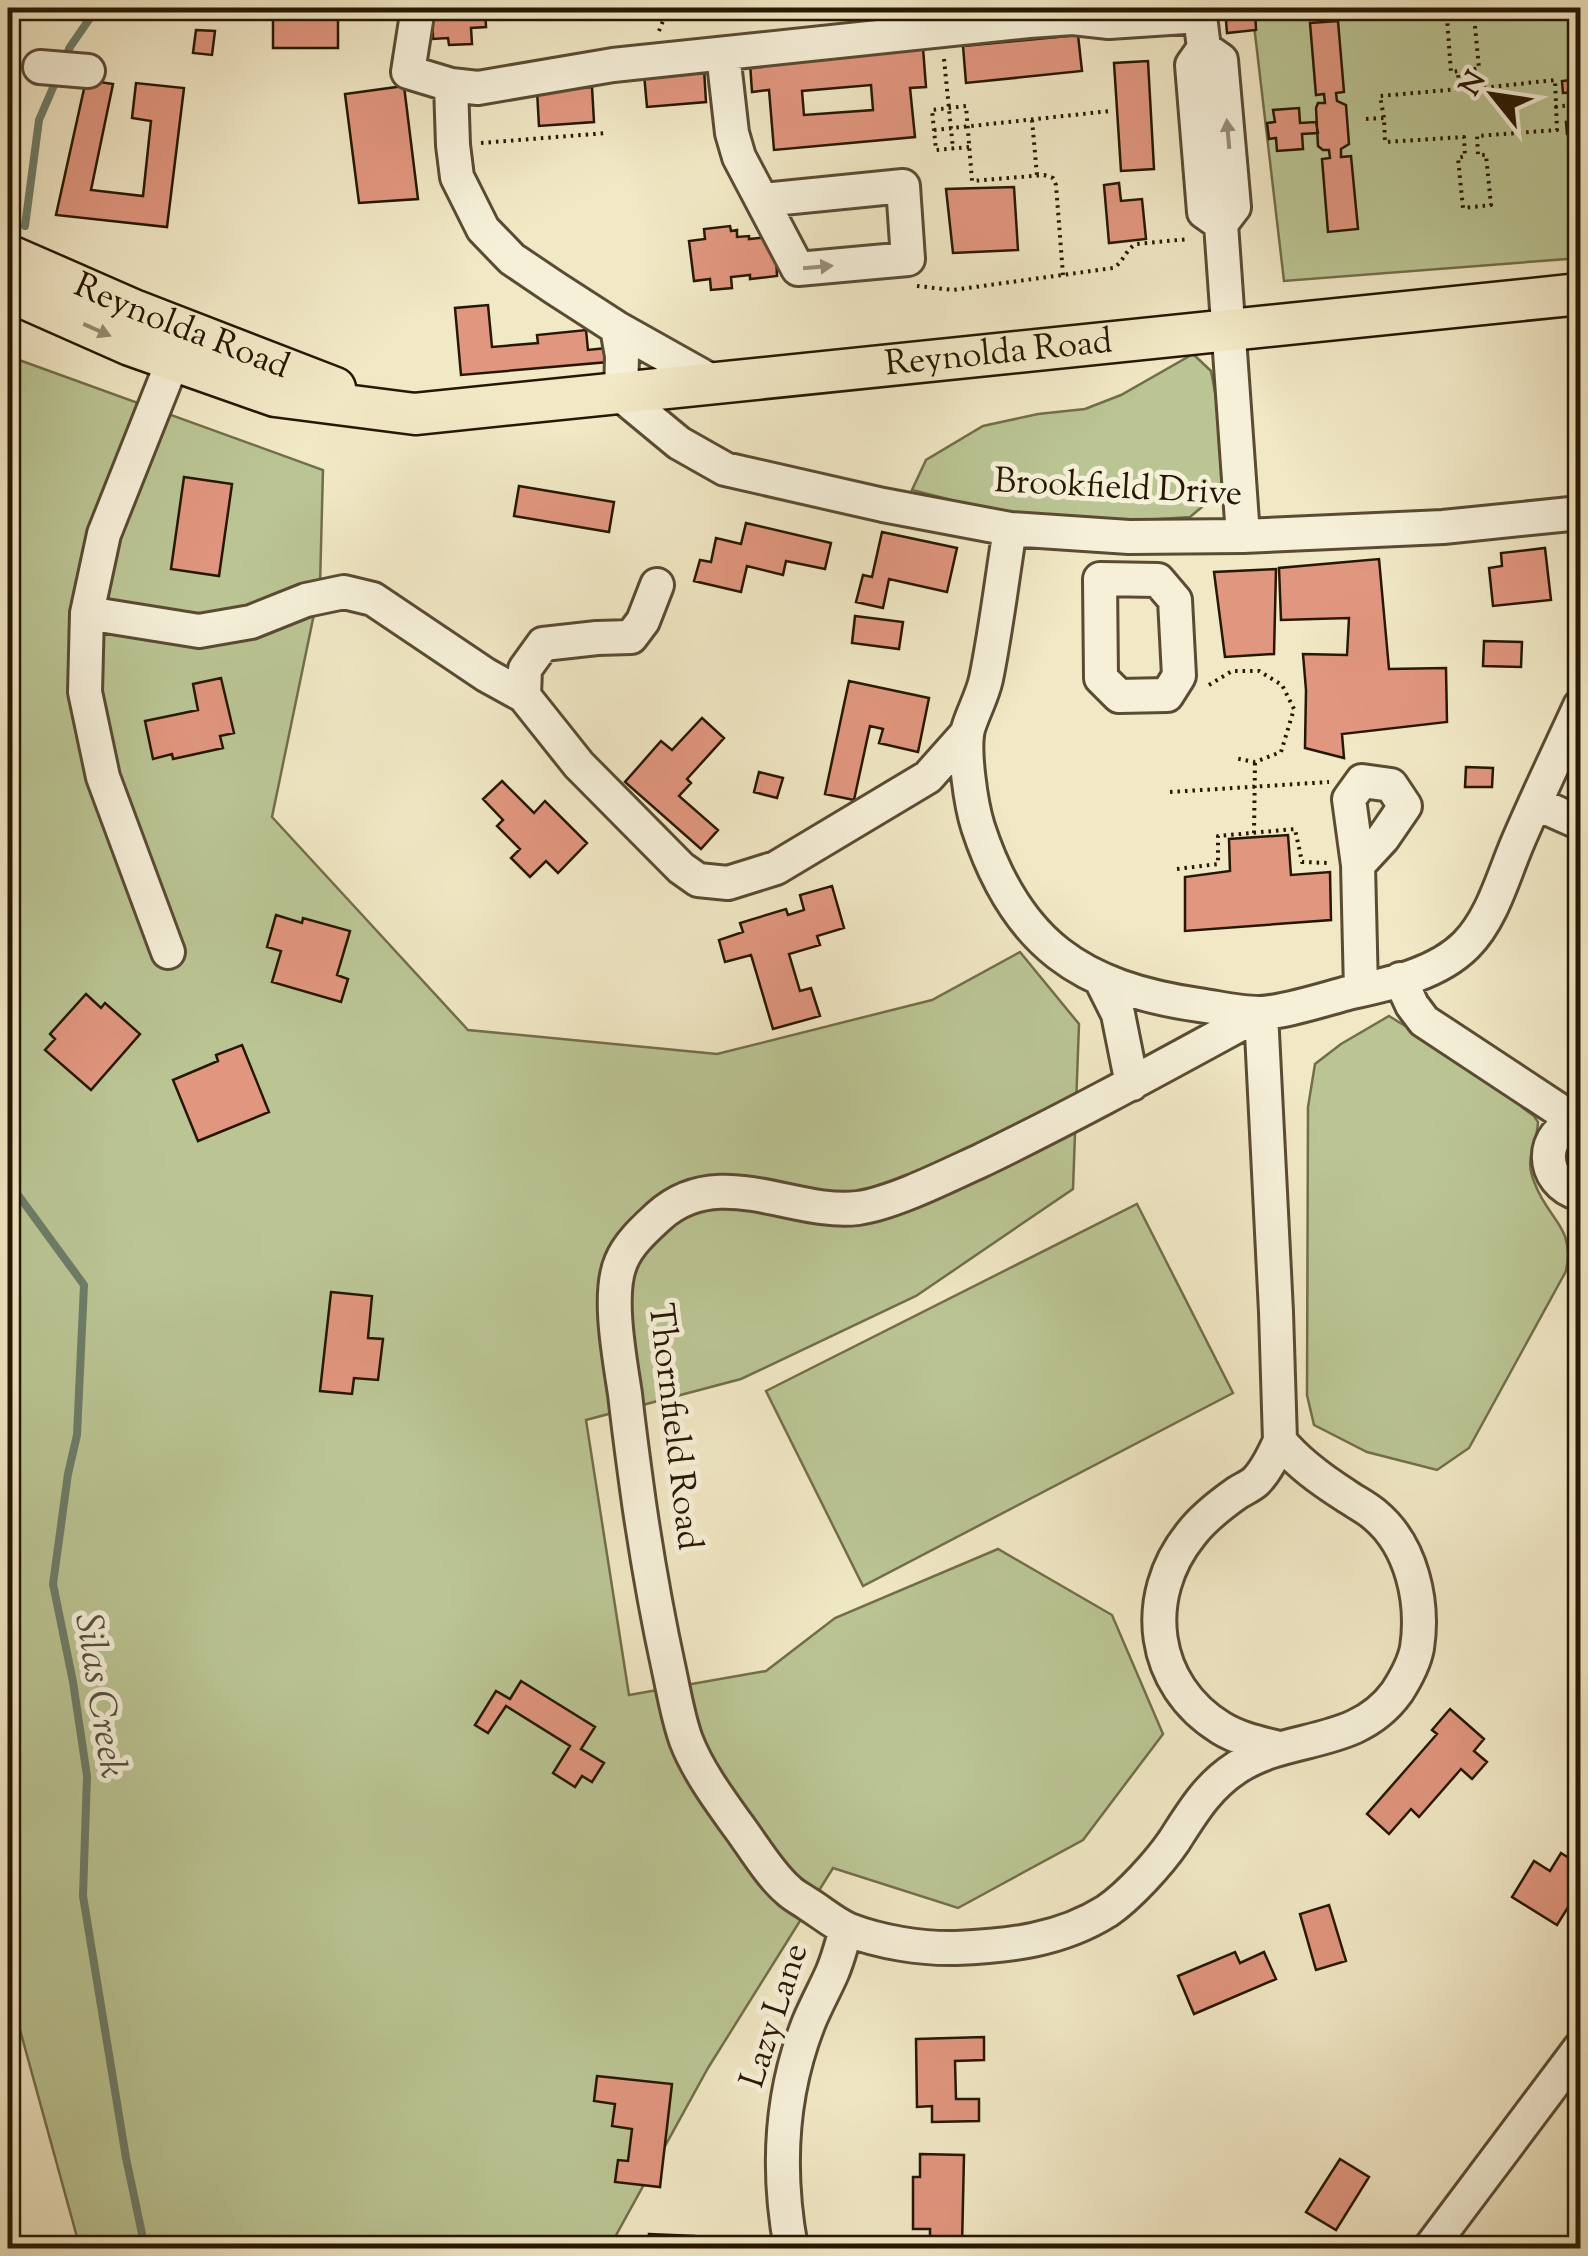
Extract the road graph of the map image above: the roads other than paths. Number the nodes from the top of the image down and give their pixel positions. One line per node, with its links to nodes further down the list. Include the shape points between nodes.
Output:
1 (418, 8): 6 (street, via 408,72)
2 (1202, 24): 3 (street, via 1073,18); 12 (street, via 1222,60 1234,208 1221,224)
3 (723, 54): 6 (street, via 478,88); 7 (street, via 732,134)
4 (40, 67): 5 (street)
5 (88, 71)
6 (451, 85): 11 (street, via 457,177 482,230 512,259)
7 (763, 200)
8 (8, 255): 13 (main road, Reynolda Road)
9 (8, 290): 13 (main road, Reynolda Road, one-way to 13, via 130,345)
10 (1580, 294): 12 (main road, Reynolda Road)
11 (617, 328): 14 (street); 15 (street)
12 (1228, 331): 14 (main road, Reynolda Road); 19 (street)
13 (178, 345): 15 (main road, Reynolda Road, via 274,396 415,414); 22 (street, via 104,534)
14 (716, 383): 15 (main road, Reynolda Road)
15 (621, 394): 17 (street, Brookfield Drive, via 679,443 725,470)
16 (1580, 513): 19 (street, Brookfield Drive)
17 (1010, 529): 18 (street, Brookfield Drive); 25 (street, via 985,682)
18 (1100, 535): 19 (street, Brookfield Drive); 20 (street)
19 (1242, 536)
20 (1100, 579)
21 (657, 585): 23 (street, via 630,638 543,644 525,669)
22 (88, 613): 23 (street, via 200,631 344,592 373,599); 29 (street, via 85,692 103,777)
23 (524, 696): 25 (street, via 580,766 698,880 728,882 776,868 928,777)
24 (1580, 706): 26 (street)
25 (967, 733): 31 (street, via 978,825 1014,905 1060,955)
26 (1535, 804): 27 (street); 30 (street, via 1479,930 1451,958)
27 (1580, 824)
28 (1358, 864): 32 (street)
29 (168, 952)
30 (1400, 979): 32 (street); 35 (street, via 1424,1021)
31 (1102, 980): 33 (street, via 1161,998); 34 (street, via 1118,1014)
32 (1361, 990): 33 (street)
33 (1262, 1013): 34 (street, Thornfield Road); 37 (street)
34 (1132, 1084): 39 (street, Thornfield Road, via 876,1204 833,1208 747,1193 693,1196 654,1221 620,1264 617,1338 640,1511 684,1734 727,1810 785,1889)
35 (1576, 1122): 36 (street, via 1554,1138 1548,1160 1558,1182)
36 (1580, 1194)
37 (1280, 1441): 38 (street, Thornfield Road, via 1256,1482 1214,1510 1176,1556 1166,1579 1160,1632 1168,1671 1192,1705 1232,1734); 38 (street, Thornfield Road, via 1395,1537 1414,1578 1418,1614 1412,1666 1382,1709 1332,1736)
38 (1279, 1748): 39 (street, Thornfield Road, via 1222,1779 1133,1888 1109,1910 1070,1929 1008,1946 942,1948)
39 (846, 1929): 41 (street, Lazy Lane, via 789,2092 782,2140)
40 (1580, 2048): 42 (street)
41 (790, 2248)
42 (1430, 2248)

